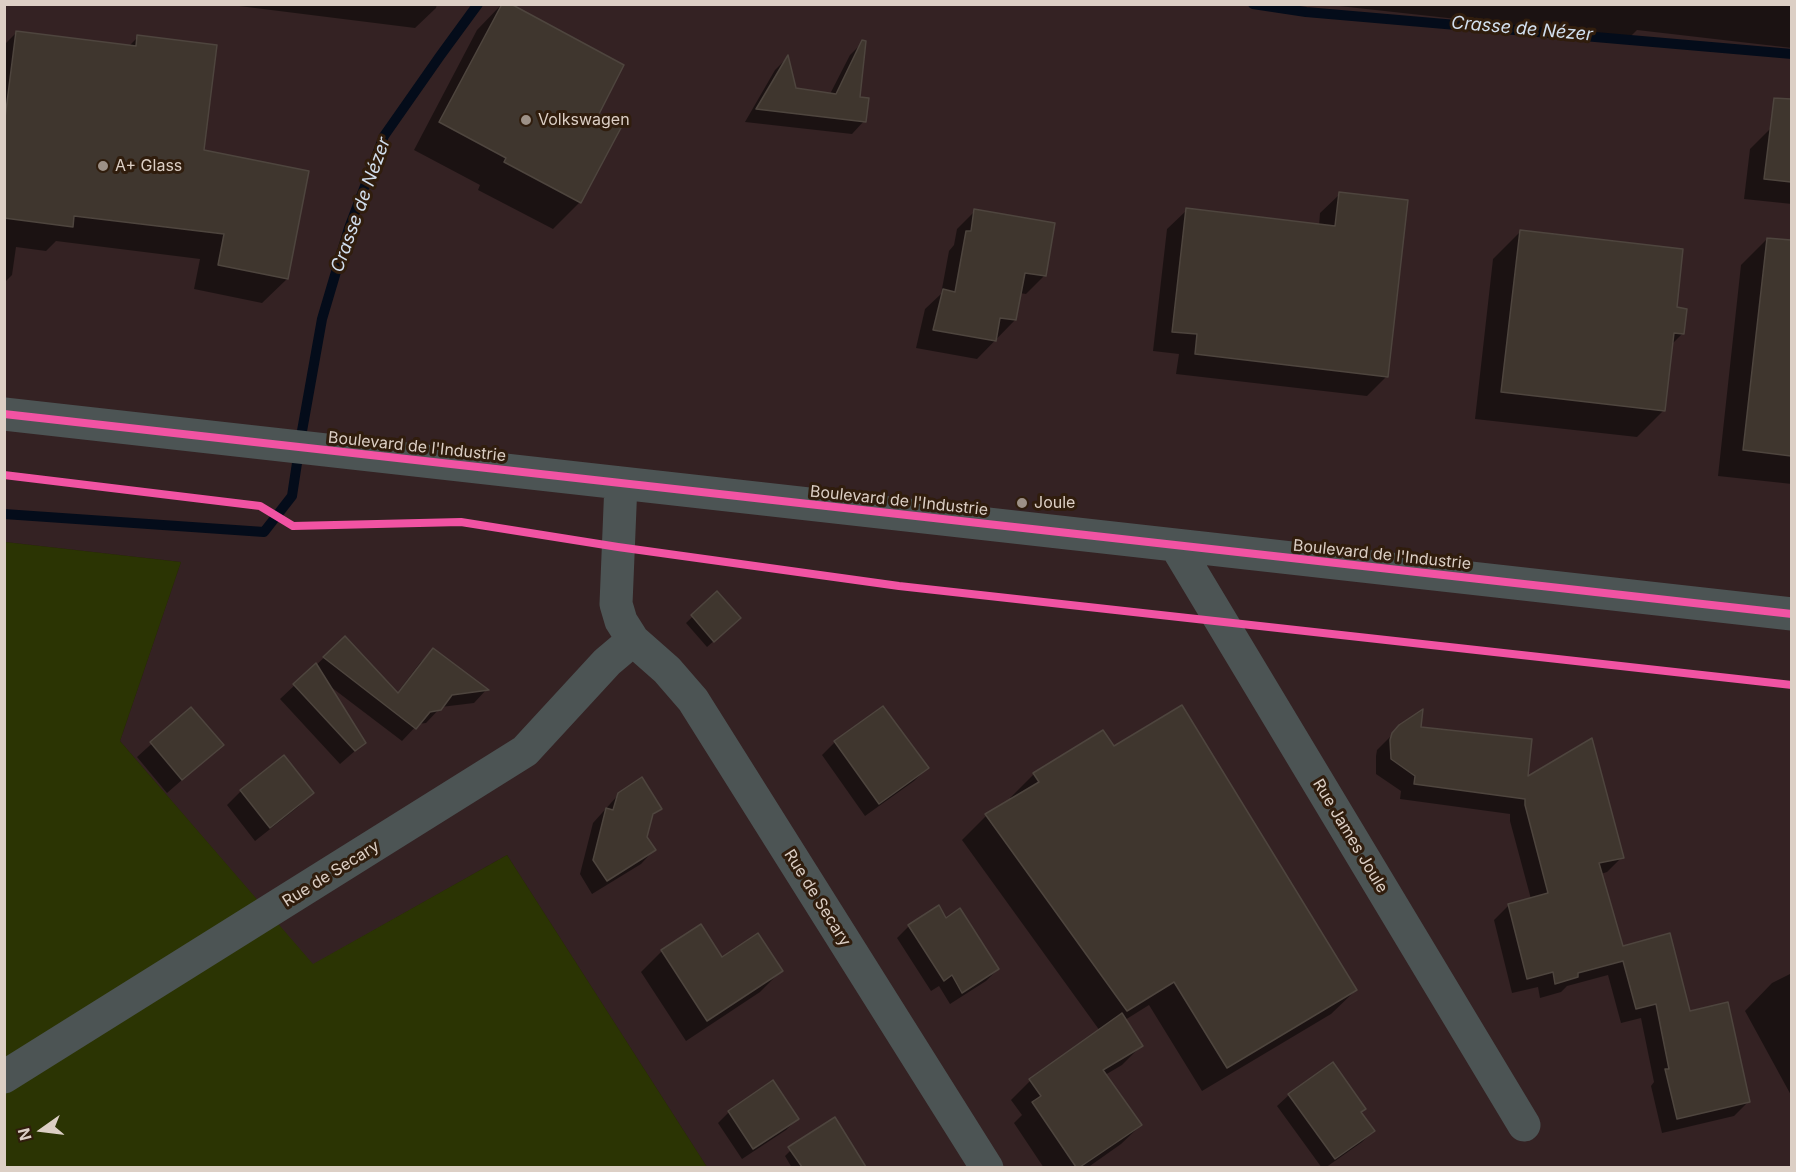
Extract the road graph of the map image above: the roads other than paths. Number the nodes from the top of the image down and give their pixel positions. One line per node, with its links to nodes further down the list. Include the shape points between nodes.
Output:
1 (4, 414): 2 (street, Boulevard de l'Industrie)
2 (621, 483): 3 (street, Boulevard de l'Industrie); 5 (street, Rue de Secary, via 616,604)
3 (1176, 546): 4 (street, Boulevard de l'Industrie); 7 (street, Rue James Joule)
4 (1791, 614)
5 (633, 640): 6 (street, Rue de Secary, via 607,662 525,751); 8 (street, Rue de Secary, via 693,700)
6 (4, 1077)
7 (1524, 1125)
8 (987, 1167)

